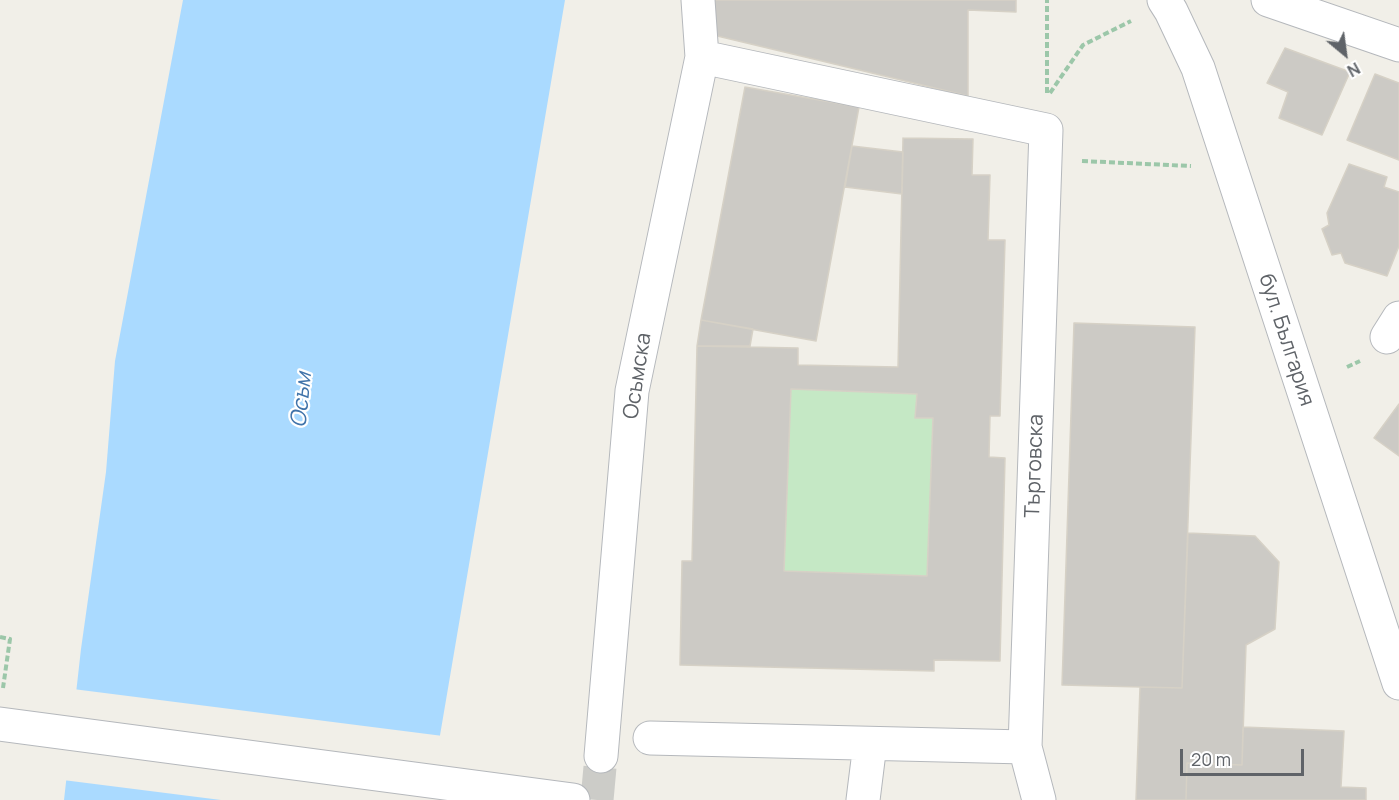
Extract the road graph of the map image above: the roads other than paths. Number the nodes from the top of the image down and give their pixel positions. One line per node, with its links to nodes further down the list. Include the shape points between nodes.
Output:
1 (698, 0): 5 (street, Осъмска)
2 (1268, 0): 4 (street)
3 (1150, 9): 6 (street, бул. България, via 1171,11 1197,68)
4 (1399, 45)
5 (702, 57): 10 (street, Търговска, via 971,114 1046,145); 11 (street, Осъмска, via 632,391)
6 (1399, 683)
7 (0, 724): 12 (street)
8 (650, 738): 9 (street)
9 (870, 744): 10 (street); 13 (street)
10 (1025, 747): 14 (street, Търговска)
11 (601, 756)
12 (573, 800)
13 (863, 800)
14 (1039, 800)

